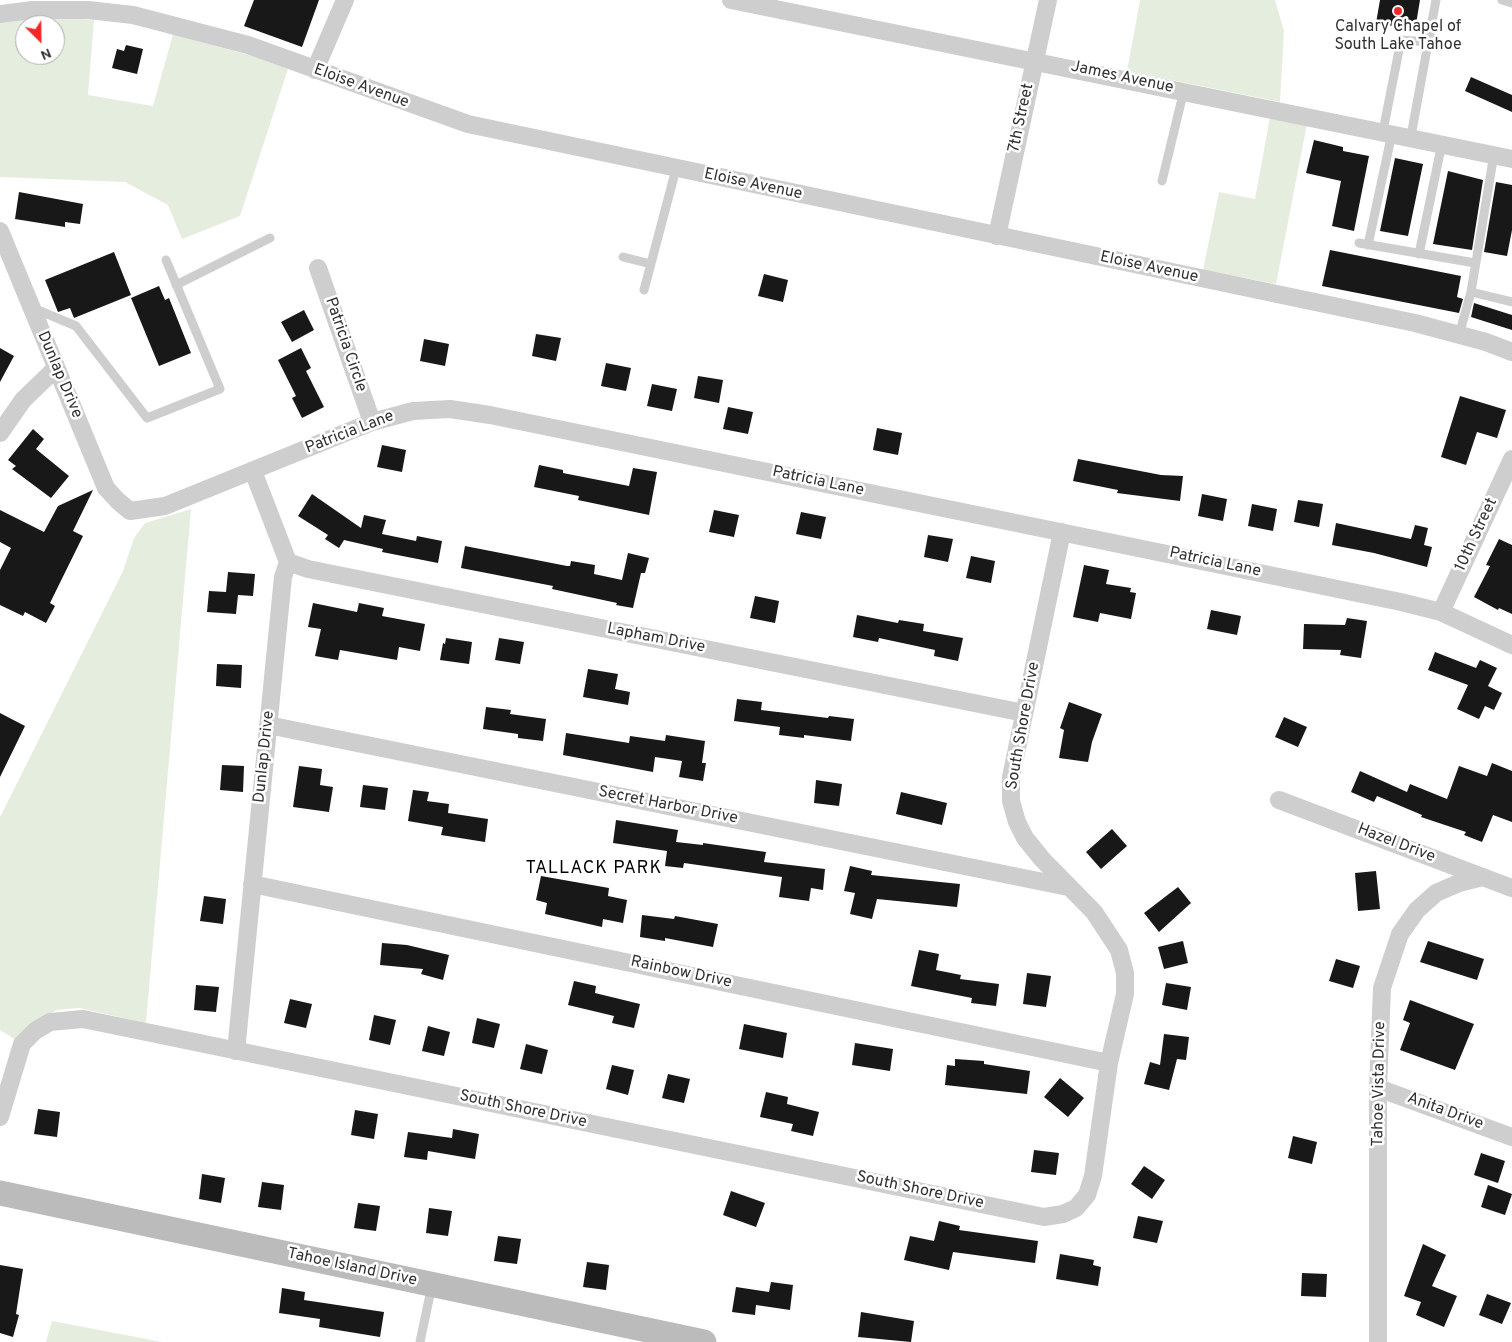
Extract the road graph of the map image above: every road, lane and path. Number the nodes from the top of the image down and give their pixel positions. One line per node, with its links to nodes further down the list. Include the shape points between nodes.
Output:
1 (345, 0): 10 (street)
2 (732, 0): 9 (street, James Avenue)
3 (1048, 0): 9 (street, 7th Street)
4 (1436, 0): 8 (lane)
5 (1502, 0): 6 (lane)
6 (1512, 3)
7 (0, 14): 10 (street, Eloise Avenue, via 32,10 88,10 133,15 248,45)
8 (1428, 42): 12 (lane, via 1401,40); 13 (lane)
9 (1034, 60): 11 (street, James Avenue); 20 (street, 7th Street)
10 (315, 70): 17 (street, Eloise Avenue, via 468,124)
11 (1184, 90): 12 (street, James Avenue); 18 (lane)
12 (1388, 132): 13 (street, James Avenue); 22 (lane, via 1364,244)
13 (1411, 136): 14 (street, James Avenue)
14 (1442, 143): 15 (street, James Avenue); 22 (lane)
15 (1494, 154): 16 (street, James Avenue); 25 (lane)
16 (1512, 159)
17 (676, 169): 20 (street, Eloise Avenue); 26 (lane)
18 (1162, 181)
19 (0, 231): 32 (street, Dunlap Drive)
20 (998, 236): 33 (street, Eloise Avenue)
21 (270, 238): 28 (lane)
22 (1420, 254): 25 (lane)
23 (623, 257): 26 (lane)
24 (166, 260): 28 (lane)
25 (1475, 263): 30 (lane)
26 (651, 264): 29 (lane)
27 (318, 268): 36 (street, Patricia Circle)
28 (176, 286): 32 (lane, via 220,389 147,418 76,326)
29 (644, 290)
30 (1471, 292): 31 (lane); 33 (lane)
31 (1512, 302)
32 (30, 307): 35 (street, Dunlap Drive)
33 (1459, 335): 34 (street, Eloise Avenue)
34 (1512, 352)
35 (56, 369): 37 (street, via 23,400); 40 (street, Dunlap Drive, via 106,488)
36 (372, 422): 39 (street, Patricia Lane); 41 (street, Patricia Lane, via 413,411 450,409 490,415)
37 (0, 433)
38 (1512, 459): 43 (street, 10th Street)
39 (253, 470): 40 (street, Patricia Lane, via 165,506); 42 (street)
40 (130, 511)
41 (1062, 532): 43 (street, Patricia Lane); 45 (street, South Shore Drive)
42 (288, 562): 45 (street, Lapham Drive); 46 (street, Dunlap Drive, via 283,577)
43 (1441, 612): 44 (street, Patricia Lane)
44 (1512, 645)
45 (1024, 713): 50 (street, South Shore Drive, via 1011,777 1011,801 1025,838)
46 (268, 725): 49 (street, Dunlap Drive); 50 (street, Secret Harbor Drive)
47 (1279, 800): 48 (street, Hazel Drive)
48 (1483, 877): 51 (street, Hazel Drive); 54 (street, Tahoe Vista Drive, via 1459,882 1436,893 1417,910 1400,934 1382,988)
49 (252, 884): 52 (street, Dunlap Drive); 53 (street, Rainbow Drive)
50 (1068, 887): 53 (street, South Shore Drive, via 1094,912 1109,933 1119,950 1125,973 1125,994)
51 (1512, 888)
52 (236, 1051): 53 (street, South Shore Drive, via 1044,1217 1076,1208 1087,1195 1093,1176); 55 (street, South Shore Drive, via 83,1019 50,1022 22,1044)
53 (1109, 1063)
54 (1378, 1088): 56 (street, Anita Drive); 61 (street, Tahoe Vista Drive)
55 (0, 1117)
56 (1512, 1138)
57 (0, 1194): 58 (street, Tahoe Island Drive)
58 (432, 1285): 59 (lane); 60 (street, Tahoe Island Drive)
59 (420, 1342)
60 (704, 1342)
61 (1378, 1342)

